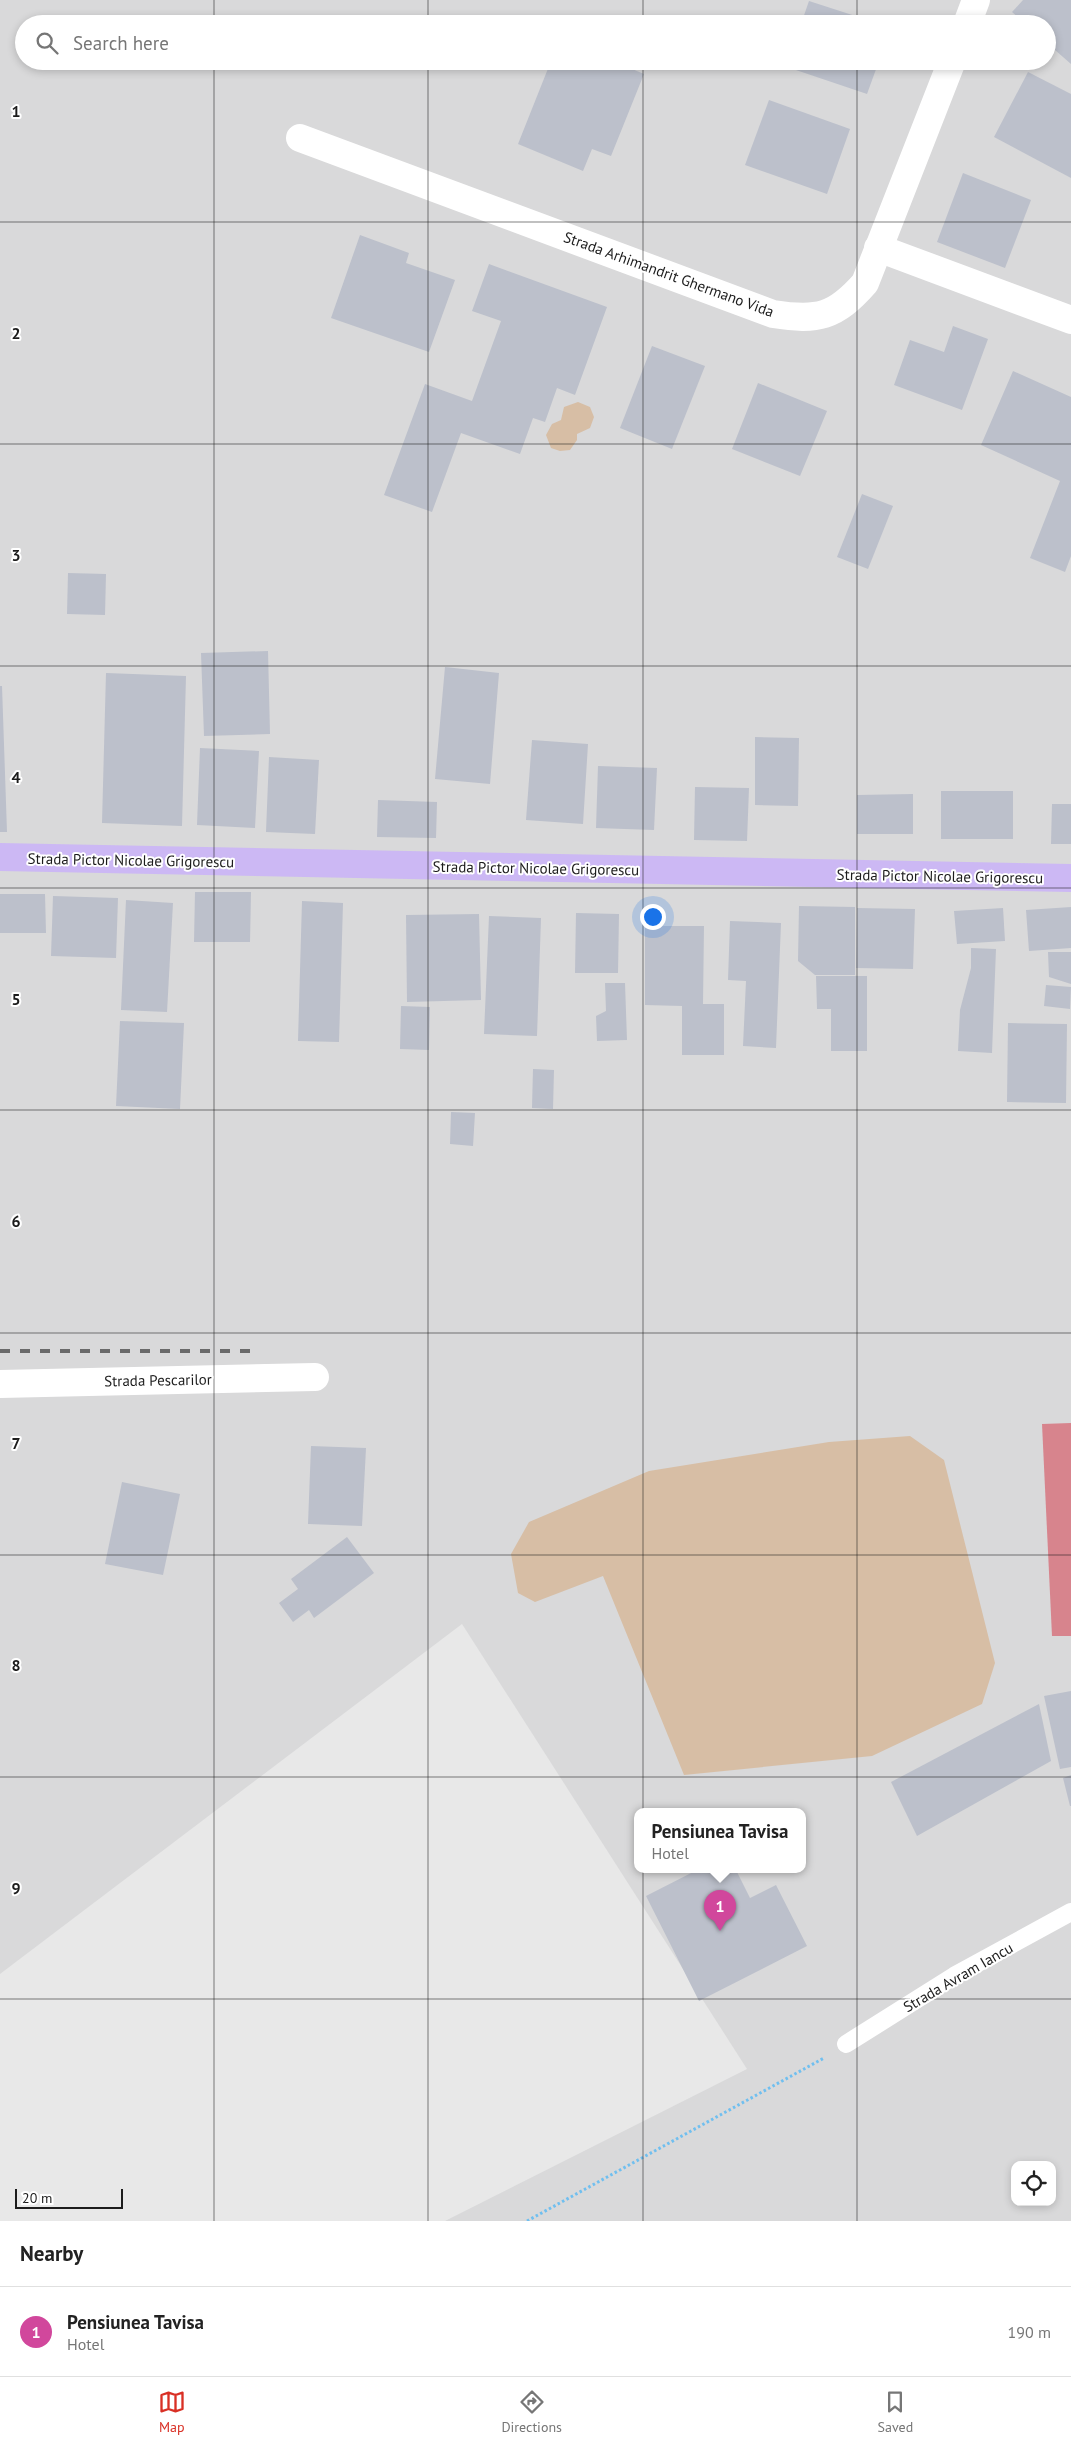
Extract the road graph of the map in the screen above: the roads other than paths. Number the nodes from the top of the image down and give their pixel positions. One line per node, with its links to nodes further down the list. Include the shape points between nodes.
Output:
1 (976, 0): 2 (street)
2 (970, 15)
3 (948, 70): 5 (street, Strada Arhimandrit Ghermano Vida)
4 (300, 138): 5 (street, Strada Arhimandrit Ghermano Vida, via 773,314 802,318 825,314 848,302 866,283)
5 (878, 248): 6 (street)
6 (1071, 320)
7 (0, 857): 8 (main road, Strada Pictor Nicolae Grigorescu)
8 (1071, 878)
9 (315, 1377): 10 (street, Strada Pescarilor)
10 (0, 1384)
11 (1071, 1912): 12 (lane, Strada Avram Iancu, via 954,1976)
12 (846, 2044)

